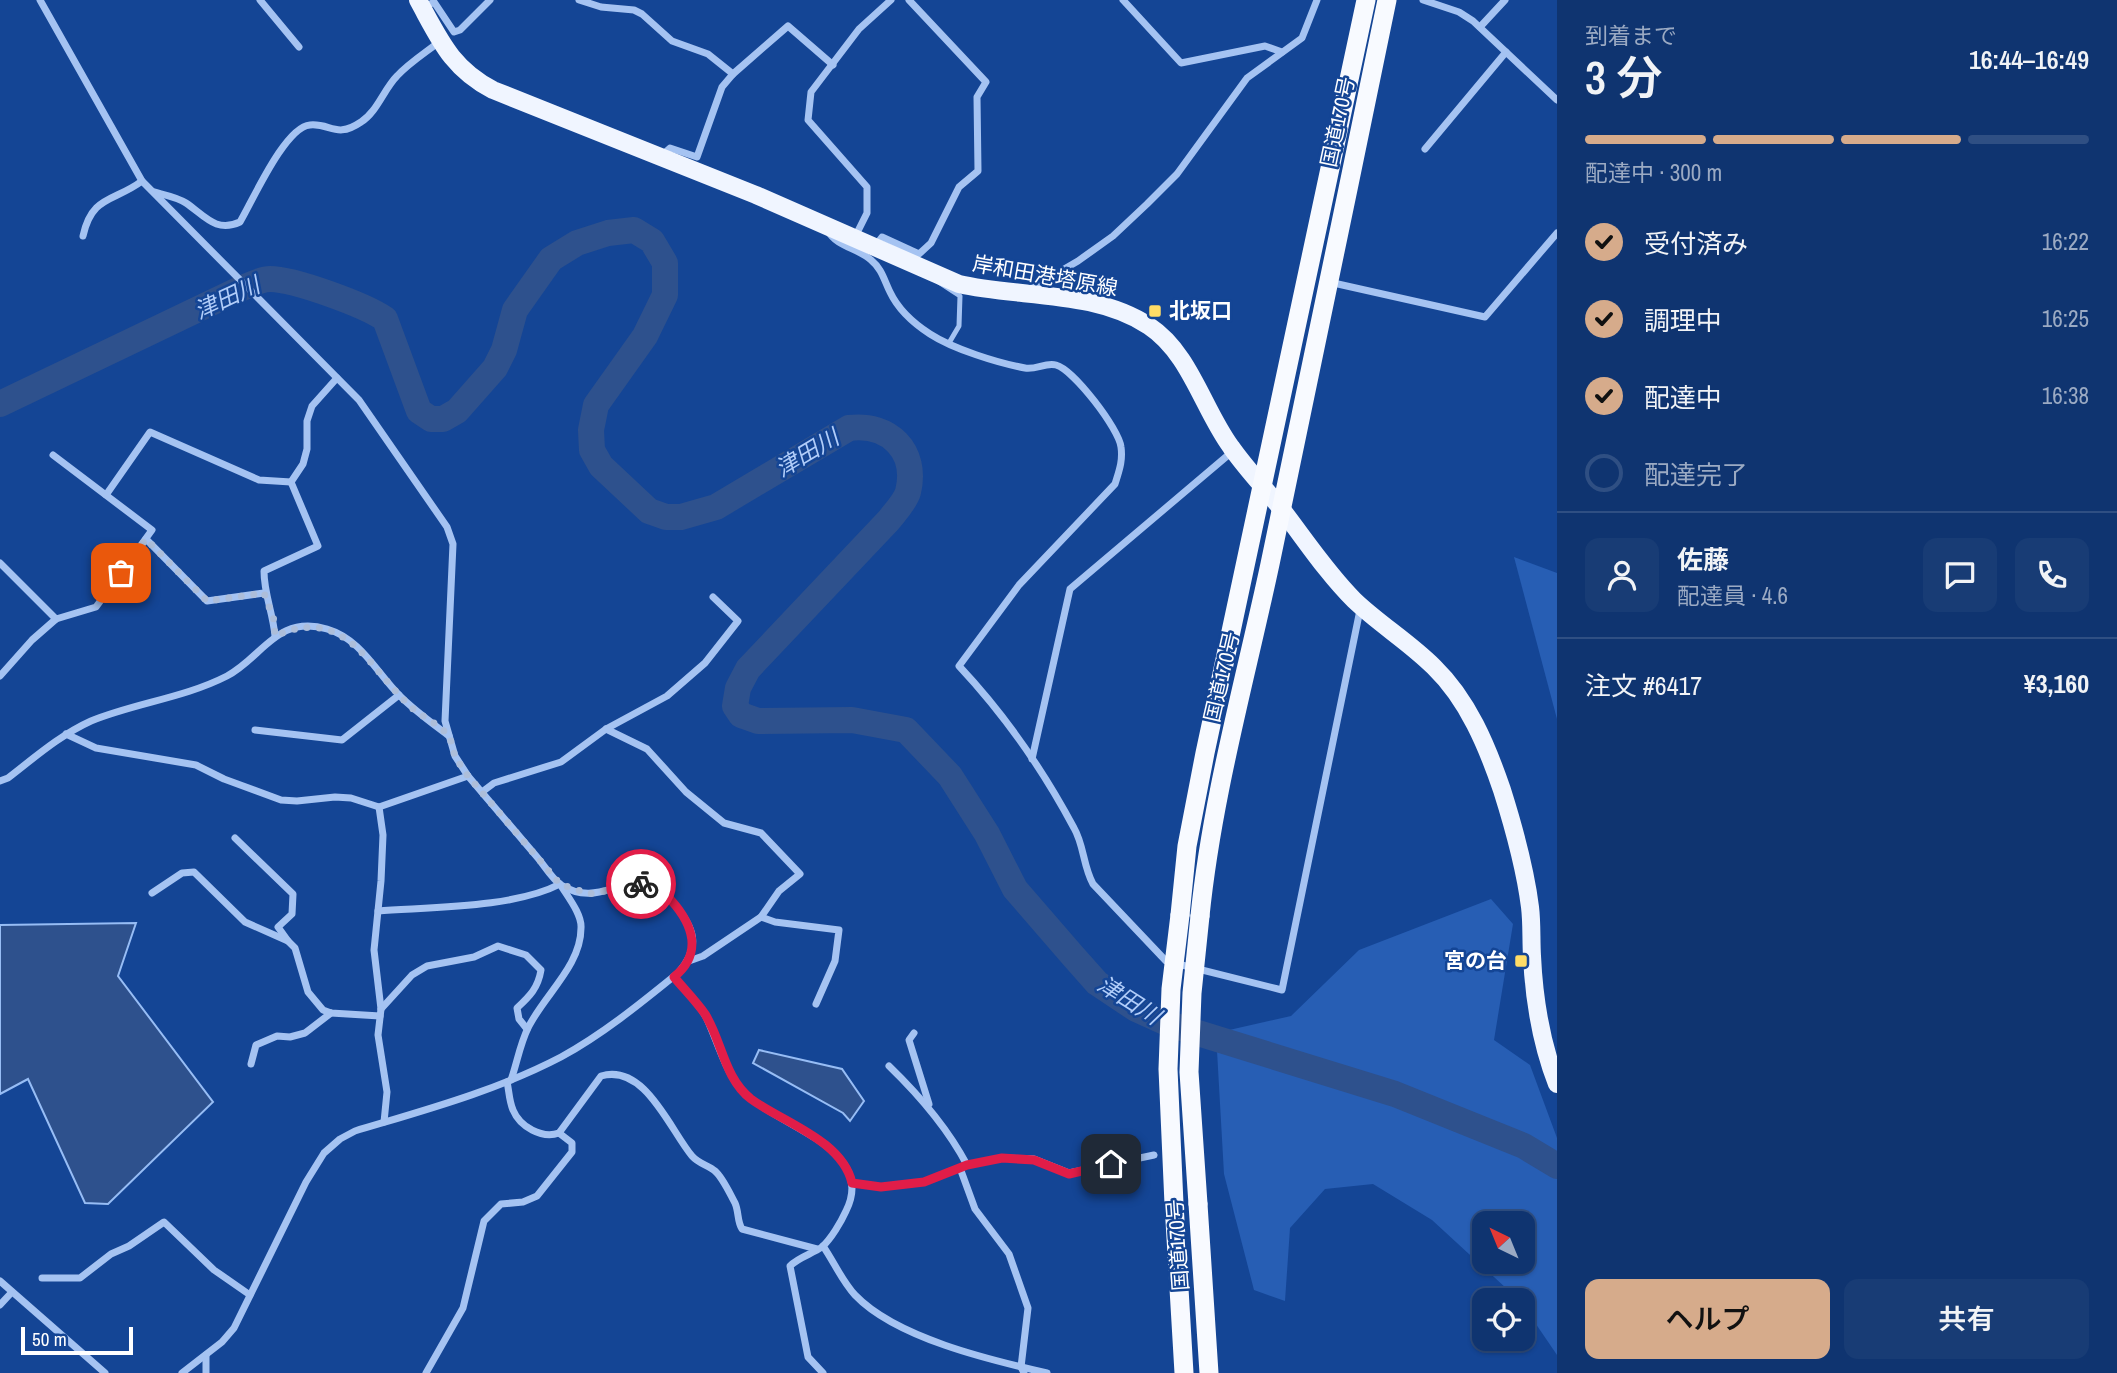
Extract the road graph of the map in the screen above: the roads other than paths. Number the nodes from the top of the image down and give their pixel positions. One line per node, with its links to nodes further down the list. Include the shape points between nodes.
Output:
1 (40, 0): 26 (street)
2 (260, 0): 18 (street)
3 (490, 0): 14 (street, via 454,32 434,2)
4 (579, 0): 15 (street)
5 (637, 0): 15 (street)
6 (891, 0): 21 (street, via 859,29)
7 (909, 0): 32 (street, via 986,82 978,97 978,172 959,187 930,243 919,254 882,237)
8 (1123, 0): 20 (street, via 1181,63 1265,46)
9 (1317, 0): 20 (street, via 1302,38)
10 (1366, 0): 41 (highway, 国道170号)
11 (1387, 0): 34 (highway, 国道170号)
12 (1423, 0): 16 (street, via 1459,12)
13 (1505, 0): 16 (street)
14 (420, 4): 17 (main road, 岸和田港塔原線)
15 (634, 10): 22 (street, via 672,41 708,54)
16 (1480, 27): 19 (street)
17 (440, 41): 25 (main road, 岸和田港塔原線, via 458,67 493,90); 27 (street, via 398,74 362,122 332,131 314,124 303,126 289,137 240,222 228,228 213,224 184,201)
18 (299, 47)
19 (1506, 51): 23 (street); 24 (street)
20 (1282, 52): 35 (street, via 1247,78 1177,174 1113,236)
21 (833, 65): 22 (street, via 788,26); 31 (street, via 811,93 808,120 867,187 867,213)
22 (733, 74): 25 (street, via 722,88 698,157 670,148)
23 (1557, 100)
24 (1425, 149)
25 (661, 156): 28 (main road, 岸和田港塔原線)
26 (142, 181): 27 (street); 30 (street, via 95,207)
27 (153, 192): 37 (street)
28 (826, 227): 31 (main road, 岸和田港塔原線); 36 (street, via 832,239 870,258 913,322)
29 (1557, 233): 34 (street, via 1485,317)
30 (83, 236)
31 (853, 239): 32 (main road, 岸和田港塔原線)
32 (874, 248): 33 (main road, 岸和田港塔原線)
33 (934, 274): 35 (main road, 岸和田港塔原線, via 959,284); 36 (lane, via 944,289 960,296 959,326)
34 (1329, 282): 43 (highway, 国道170号)
35 (1021, 295): 38 (main road, 岸和田港塔原線, via 1113,308 1152,328 1182,362)
36 (948, 343): 57 (street, via 1023,368 1059,366 1097,405 1121,445 1115,484 1019,585 958,666 995,705)
37 (337, 378): 40 (street, via 312,406 303,464); 56 (street, via 359,400 447,527 453,544 445,696)
38 (1233, 451): 41 (main road, 岸和田港塔原線); 57 (street, via 1070,589)
39 (52, 455): 42 (street)
40 (290, 482): 42 (street, via 259,480 150,432); 46 (street, via 318,546 264,571)
41 (1260, 485): 43 (main road, 岸和田港塔原線); 99 (highway, 国道170号, bridge, via 1189,832 1171,989 1168,1069)
42 (106, 495): 44 (street, via 152,530)
43 (1282, 510): 48 (main road, 岸和田港塔原線); 100 (highway, 国道170号, bridge, via 1205,862 1192,993 1189,1072)
44 (146, 539): 46 (street, via 207,601); 49 (street, via 96,607)
45 (0, 563): 49 (street)
46 (264, 593): 50 (street)
47 (713, 597): 53 (street, via 738,621 705,663 667,696)
48 (1361, 606): 57 (street, via 1282,990 1157,955 1094,884 1076,831); 78 (main road, 岸和田港塔原線, via 1443,677 1471,716 1491,760 1521,857 1538,1009 1546,1055)
49 (56, 618): 51 (street)
50 (275, 636): 52 (street, via 310,626 328,629 364,653); 55 (street, via 229,675)
51 (0, 676)
52 (399, 695): 54 (street, via 342,740); 56 (street)
53 (606, 729): 60 (street, via 561,762 494,783); 66 (street, via 647,749 686,792 724,823 761,833 800,874 779,891)
54 (255, 730)
55 (66, 734): 59 (street); 61 (street, via 96,748 197,765 281,800 351,798)
56 (449, 736): 58 (street)
57 (1032, 759)
58 (468, 776): 60 (street); 61 (street)
59 (0, 781)
60 (482, 792): 63 (street)
61 (379, 807): 65 (street, via 383,835)
62 (235, 838): 67 (street, via 293,894 292,914 278,927)
63 (560, 884): 65 (street, via 541,894 496,901); 68 (street, via 589,894 629,884 659,888 688,921 693,936); 73 (street, via 582,925 580,940 573,959)
64 (152, 893): 67 (street, via 182,873 194,872 245,922)
65 (378, 911): 71 (street, via 374,950)
66 (761, 917): 68 (street, via 704,956); 70 (street, via 839,930 835,961)
67 (288, 941): 72 (street, via 295,948 308,992)
68 (689, 961): 69 (street)
69 (674, 977): 77 (street, via 597,1035); 84 (street, via 706,1015 738,1086 814,1136 847,1169)
70 (816, 1004)
71 (381, 1012): 72 (street); 73 (street, via 412,975 498,946 526,955 541,971 533,993 517,1008); 80 (street, via 378,1035 387,1092)
72 (331, 1013): 75 (street, via 305,1033 277,1036 256,1045)
73 (527, 1030): 77 (street)
74 (914, 1033): 79 (street, via 909,1040)
75 (251, 1064)
76 (889, 1066): 79 (street)
77 (509, 1081): 80 (street); 81 (street, via 519,1120 539,1135)
78 (1557, 1084)
79 (930, 1108): 83 (street, via 956,1144)
80 (384, 1122): 89 (street, via 348,1135 324,1153)
81 (559, 1133): 85 (street, via 601,1076 622,1076 653,1095 693,1157 715,1171 737,1207 742,1229); 96 (street, via 572,1143 572,1152 537,1196 501,1204 484,1221 463,1308)
82 (1154, 1155): 83 (street, via 1069,1174 1034,1160 1002,1158)
83 (964, 1167): 84 (street, via 904,1185); 92 (street, via 975,1209 1009,1254 1028,1308)
84 (852, 1183): 85 (street, via 853,1196 844,1215)
85 (820, 1248): 92 (street, via 856,1296 892,1322); 97 (street, via 790,1266 808,1357)
86 (42, 1278): 89 (street, via 80,1278 164,1222 214,1270)
87 (0, 1281): 88 (street)
88 (12, 1292): 90 (street); 93 (street)
89 (250, 1296): 91 (street, via 234,1328)
90 (0, 1305)
91 (206, 1355): 94 (street); 95 (street)
92 (1023, 1370): 98 (street)
93 (105, 1373)
94 (182, 1373)
95 (206, 1373)
96 (426, 1373)
97 (823, 1373)
98 (1047, 1373)
99 (1184, 1373)
100 (1209, 1373)

